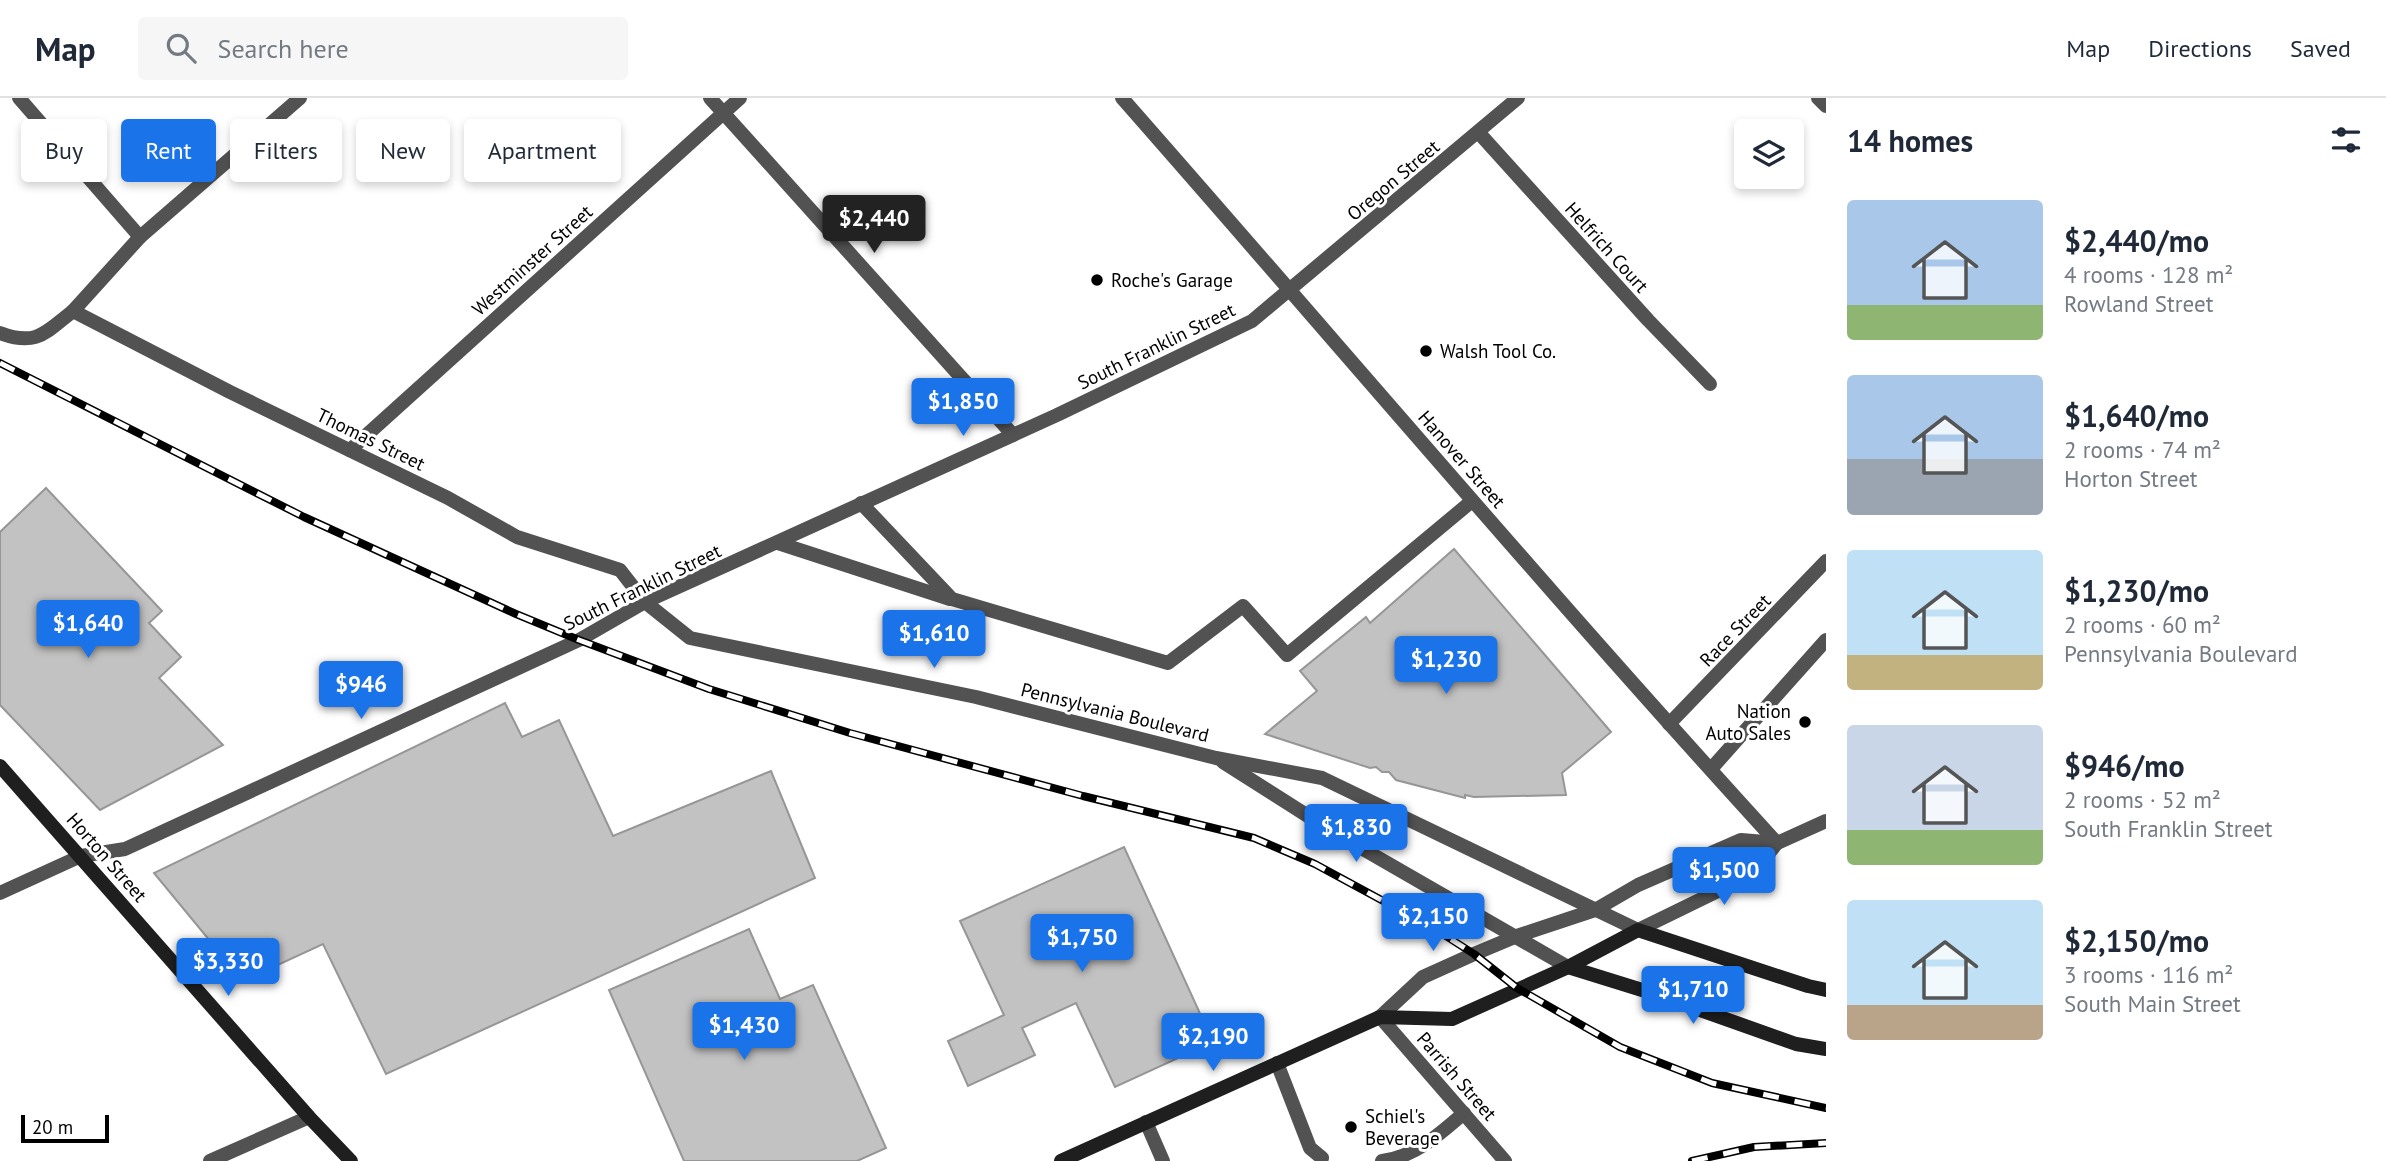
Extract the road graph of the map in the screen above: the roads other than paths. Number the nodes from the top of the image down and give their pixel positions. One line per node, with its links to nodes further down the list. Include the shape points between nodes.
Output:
1 (19, 98): 11 (street)
2 (300, 98): 11 (street)
3 (710, 98): 9 (street)
4 (740, 98): 9 (street, Westminster Street)
5 (1122, 98): 12 (street, Hanover Street)
6 (1518, 98): 10 (street, Oregon Street)
7 (1818, 98): 8 (street)
8 (1826, 106)
9 (723, 114): 16 (street); 17 (street, Westminster Street)
10 (1479, 133): 12 (street, Oregon Street); 15 (street, Helfrich Court)
11 (140, 237): 13 (street)
12 (1291, 290): 16 (street, South Franklin Street, via 1252,321); 18 (street, Hanover Street)
13 (74, 311): 14 (street, via 39,338); 17 (street, Thomas Street)
14 (0, 333)
15 (1710, 384)
16 (1013, 435): 19 (street, South Franklin Street)
17 (350, 450): 23 (street, Thomas Street, via 517,537 620,570)
18 (1472, 501): 22 (street, via 1287,655 1243,606 1168,663); 25 (street, Hanover Street)
19 (861, 503): 20 (street, South Franklin Street); 22 (street)
20 (778, 543): 22 (street); 23 (street, South Franklin Street)
21 (1826, 561): 25 (street, Race Street)
22 (952, 599)
23 (645, 602): 26 (street, Pennsylvania Boulevard, via 690,638 976,697); 31 (street, South Franklin Street, via 579,640 125,849)
24 (1826, 640): 28 (street)
25 (1669, 724): 28 (street, Hanover Street)
26 (1216, 758): 33 (street, Pennsylvania Boulevard, via 1322,778); 35 (street, Pennsylvania Boulevard, via 1330,830)
27 (0, 766): 31 (main road, Horton Street)
28 (1711, 769): 30 (street, Hanover Street)
29 (1826, 821): 30 (street)
30 (1777, 842): 33 (street, via 1741,840 1638,885); 34 (street, via 1757,867)
31 (81, 856): 32 (street, South Franklin Street); 42 (main road, Horton Street)
32 (0, 893)
33 (1595, 910): 34 (street, Pennsylvania Boulevard); 35 (street)
34 (1638, 930): 36 (main road); 37 (main road, Pennsylvania Boulevard)
35 (1517, 936): 36 (street, Pennsylvania Boulevard); 38 (street, via 1423,977)
36 (1568, 967): 38 (main road, via 1452,1019); 39 (main road, Pennsylvania Boulevard, via 1796,1044)
37 (1826, 990)
38 (1380, 1017): 40 (main road); 41 (street, Parrish Street)
39 (1826, 1049)
40 (1278, 1063): 43 (main road); 45 (street, via 1310,1148)
41 (1464, 1113): 44 (street); 51 (street, Parrish Street)
42 (309, 1117): 46 (street); 47 (main road, Horton Street)
43 (1146, 1122): 48 (main road); 49 (street)
44 (1408, 1157): 50 (street)
45 (1322, 1158)
46 (210, 1161)
47 (351, 1161)
48 (1061, 1161)
49 (1163, 1161)
50 (1382, 1161)
51 (1505, 1161)

